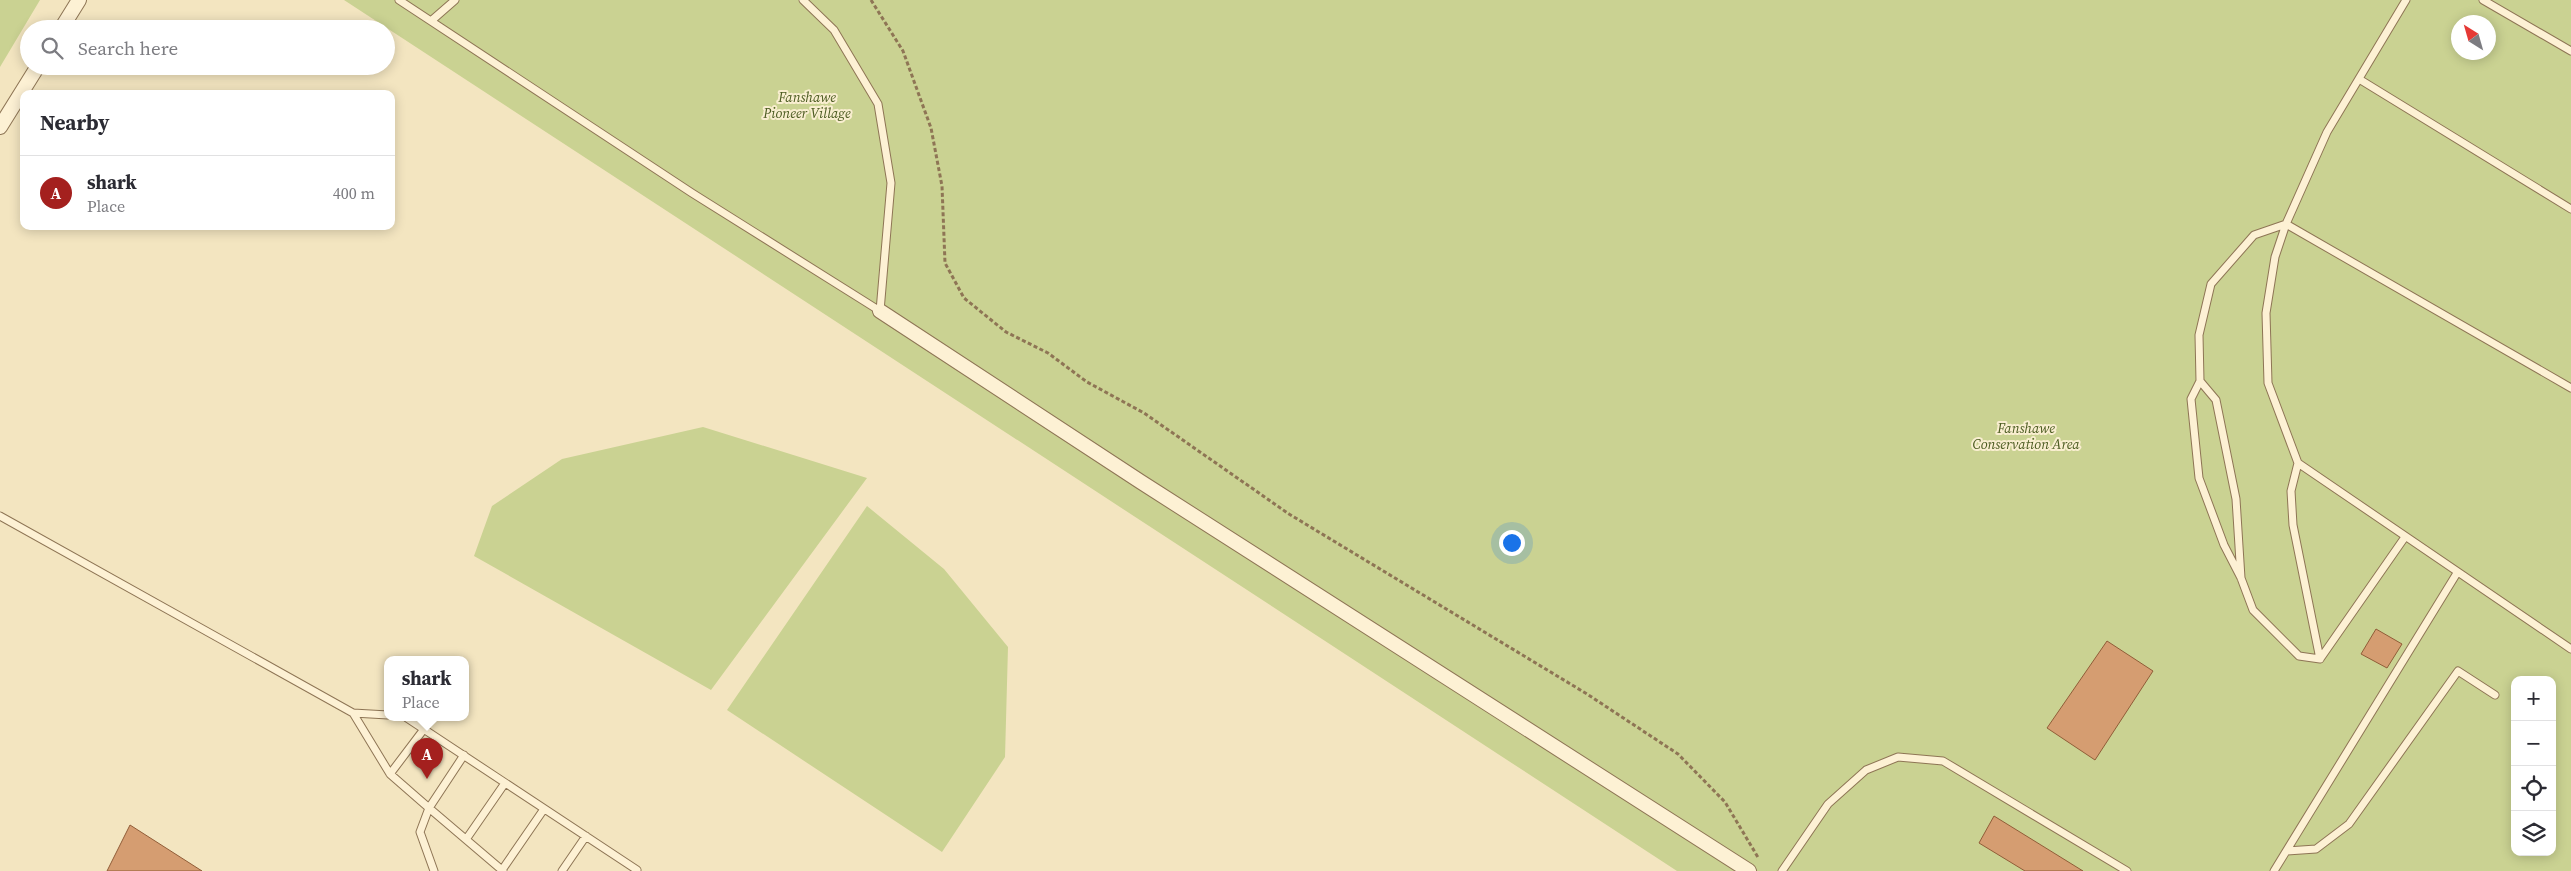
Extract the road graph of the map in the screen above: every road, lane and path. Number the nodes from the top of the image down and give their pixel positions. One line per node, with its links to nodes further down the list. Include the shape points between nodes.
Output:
1 (79, 0): 8 (street)
2 (399, 0): 9 (lane)
3 (455, 0): 9 (lane)
4 (803, 0): 18 (lane, via 834,30 878,104 891,183)
5 (871, 0): 41 (path, via 903,52 931,128 942,186 946,263 964,298 1006,332 1048,353 1087,382 1144,413 1290,514 1587,694 1678,754 1726,802)
6 (2406, 0): 12 (lane)
7 (2483, 0): 10 (lane)
8 (67, 20)
9 (431, 21): 18 (lane, via 692,193)
10 (2571, 51)
11 (32, 75): 13 (street)
12 (2359, 78): 16 (lane); 17 (lane, via 2327,132)
13 (23, 90)
14 (20, 95): 15 (street)
15 (0, 127)
16 (2571, 209)
17 (2286, 224): 19 (lane, via 2254,235 2211,284 2199,334); 20 (lane); 21 (lane, via 2275,257 2266,313 2268,384)
18 (880, 311): 46 (street)
19 (2200, 381): 25 (lane, via 2216,400 2236,499); 25 (lane, via 2191,399 2199,478 2224,545)
20 (2571, 388)
21 (2298, 464): 23 (lane); 27 (lane, via 2291,490 2293,526)
22 (0, 516): 29 (lane)
23 (2405, 537): 24 (lane); 27 (lane)
24 (2457, 573): 26 (lane); 40 (lane)
25 (2241, 578): 27 (lane, via 2253,610 2299,656)
26 (2571, 650)
27 (2320, 659)
28 (2495, 695): 40 (lane, via 2458,671 2349,824 2316,849)
29 (354, 713): 30 (lane); 34 (lane)
30 (384, 715)
31 (412, 721): 32 (lane)
32 (424, 729): 33 (lane); 34 (lane)
33 (464, 755): 35 (lane); 36 (lane)
34 (390, 774): 36 (lane)
35 (506, 783): 37 (lane); 39 (lane)
36 (429, 808): 39 (lane); 43 (lane, via 420,832)
37 (544, 809): 38 (lane); 42 (lane)
38 (586, 836): 44 (lane); 45 (lane)
39 (467, 838): 42 (lane)
40 (2287, 851): 49 (lane)
41 (1762, 864)
42 (502, 870)
43 (434, 871)
44 (562, 871)
45 (637, 871)
46 (1748, 871)
47 (1782, 871): 48 (lane, via 1828,804 1866,770 1898,758 1943,761)
48 (2127, 871)
49 (2274, 871)

